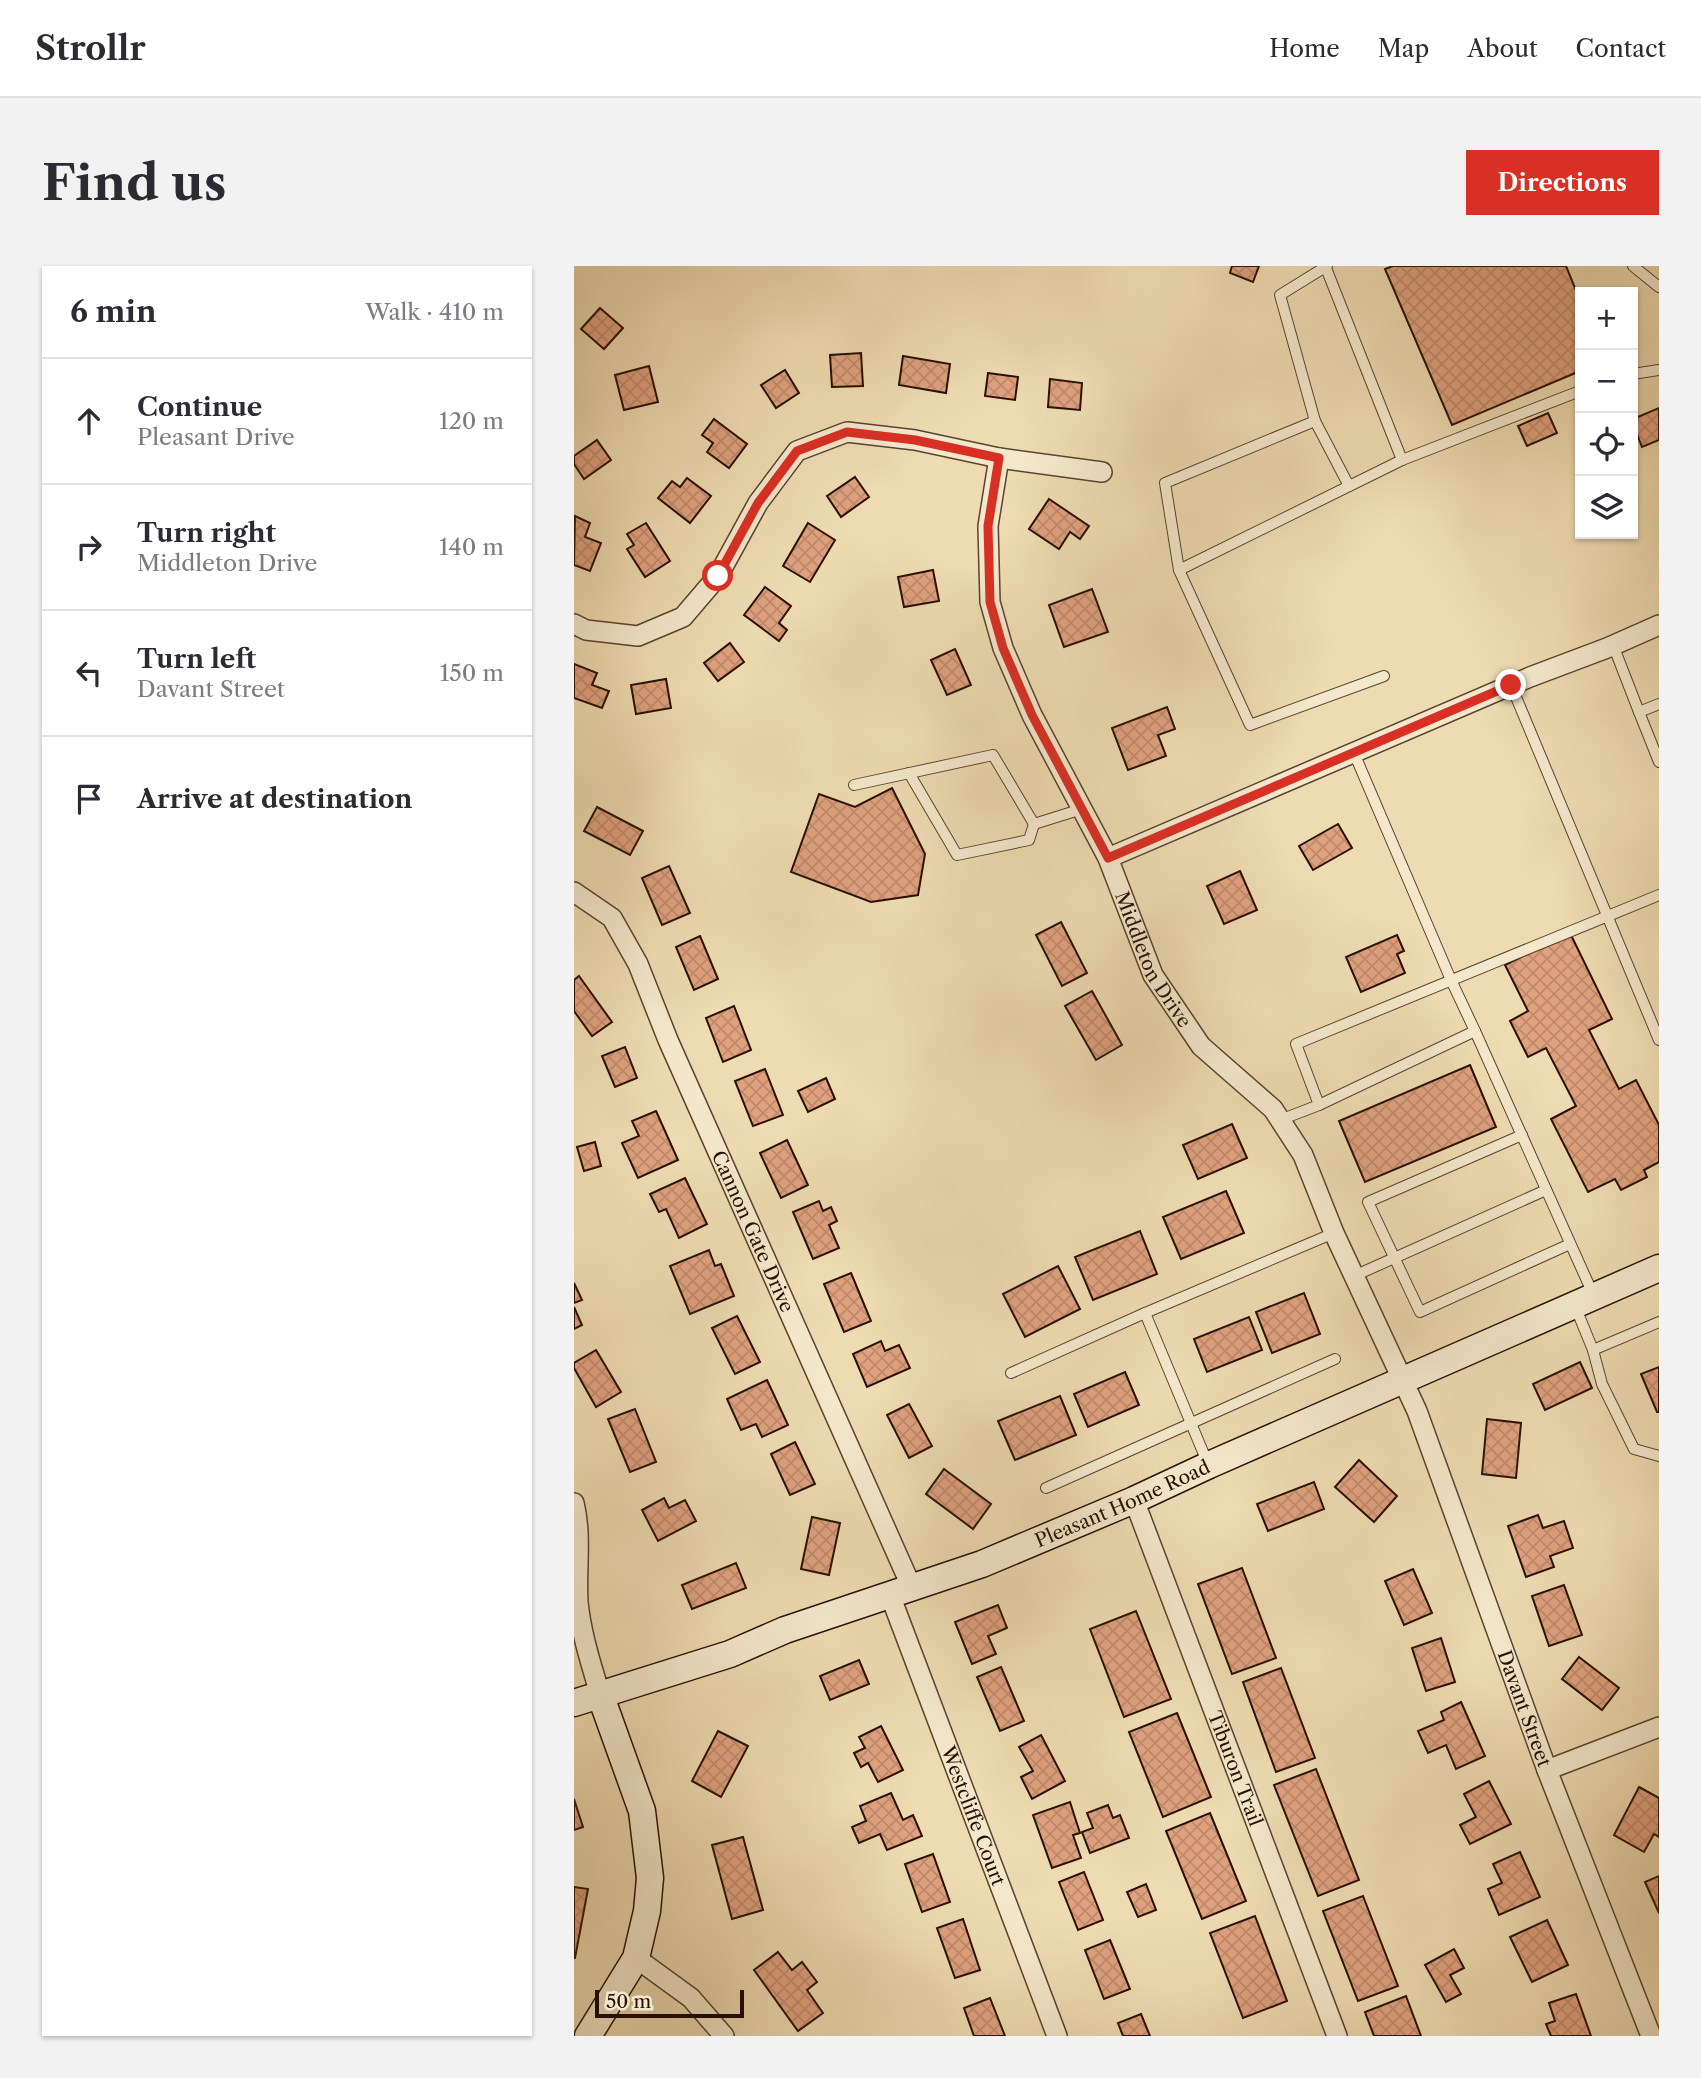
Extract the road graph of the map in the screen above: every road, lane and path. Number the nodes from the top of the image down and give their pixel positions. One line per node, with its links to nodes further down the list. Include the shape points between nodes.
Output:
1 (1633, 266): 3 (lane)
2 (1327, 267): 7 (lane, via 1279,295); 9 (lane)
3 (1659, 287)
4 (1659, 370): 5 (lane)
5 (1638, 373)
6 (1575, 393): 9 (lane)
7 (1315, 421): 11 (lane); 12 (lane, via 1166,483)
8 (999, 458): 10 (street); 13 (street, via 915,440 847,432 809,446 797,451 758,503 718,576 683,617 638,636 586,630); 24 (street, Middleton Drive, via 988,526 990,602 1003,648 1032,715)
9 (1402, 460): 11 (lane)
10 (1102, 472)
11 (1349, 486): 12 (lane)
12 (1179, 570): 16 (lane, via 1250,725)
13 (574, 624)
14 (1659, 625): 15 (street)
15 (1613, 645): 17 (street); 19 (lane)
16 (1384, 676)
17 (1511, 685): 20 (street); 29 (lane)
18 (1659, 704): 19 (lane)
19 (1639, 712): 21 (lane)
20 (1354, 753): 26 (street); 30 (lane)
21 (1659, 763)
22 (909, 773): 23 (lane); 25 (lane, via 993,755); 25 (lane, via 957,855 1029,839)
23 (854, 785)
24 (1082, 809): 25 (lane); 26 (street, Middleton Drive)
25 (1034, 824)
26 (1108, 858): 34 (street, Middleton Drive, via 1153,975 1201,1046)
27 (574, 892): 55 (street, Cannon Gate Drive, via 612,918 638,964)
28 (1659, 895): 29 (lane)
29 (1607, 916): 30 (lane); 32 (lane)
30 (1451, 980): 31 (lane); 33 (lane, via 1296,1044)
31 (1475, 1031): 33 (lane); 35 (lane)
32 (1659, 1040)
33 (1319, 1105): 34 (lane)
34 (1280, 1120): 37 (street, Middleton Drive, via 1303,1155)
35 (1522, 1135): 36 (lane); 39 (lane, via 1368,1202)
36 (1546, 1190): 38 (lane); 39 (lane)
37 (1334, 1233): 41 (street, Middleton Drive); 43 (lane)
38 (1570, 1244): 39 (lane, via 1420,1312); 42 (lane)
39 (1393, 1259): 41 (lane)
40 (1659, 1268): 42 (main road, Pleasant Home Road)
41 (1354, 1276): 48 (street, Middleton Drive)
42 (1584, 1301): 45 (lane); 48 (main road, Pleasant Home Road)
43 (1145, 1313): 47 (lane); 49 (lane)
44 (1659, 1322): 45 (lane)
45 (1592, 1350): 50 (lane, via 1602,1384 1634,1449)
46 (1335, 1359): 49 (lane)
47 (1011, 1373)
48 (1402, 1381): 51 (main road, Pleasant Home Road); 59 (street, Davant Street, via 1417,1411)
49 (1190, 1423): 51 (lane); 52 (lane)
50 (1659, 1456)
51 (1209, 1465): 53 (main road, Pleasant Home Road)
52 (1046, 1488)
53 (1134, 1500): 55 (main road, Pleasant Home Road, via 982,1564); 64 (street, Tiburon Trail)
54 (574, 1503): 56 (street, via 578,1603)
55 (901, 1592): 56 (main road, Pleasant Home Road, via 785,1630 730,1654); 63 (street, Westcliffe Court)
56 (600, 1694): 57 (main road, Pleasant Home Road); 60 (main road, via 642,1811 648,1849 647,1910)
57 (574, 1703)
58 (1659, 1727): 59 (street)
59 (1547, 1770): 65 (street, Davant Street)
60 (636, 1958): 61 (main road); 62 (street, via 691,1998)
61 (588, 2036)
62 (724, 2036)
63 (1057, 2036)
64 (1337, 2036)
65 (1651, 2036)

